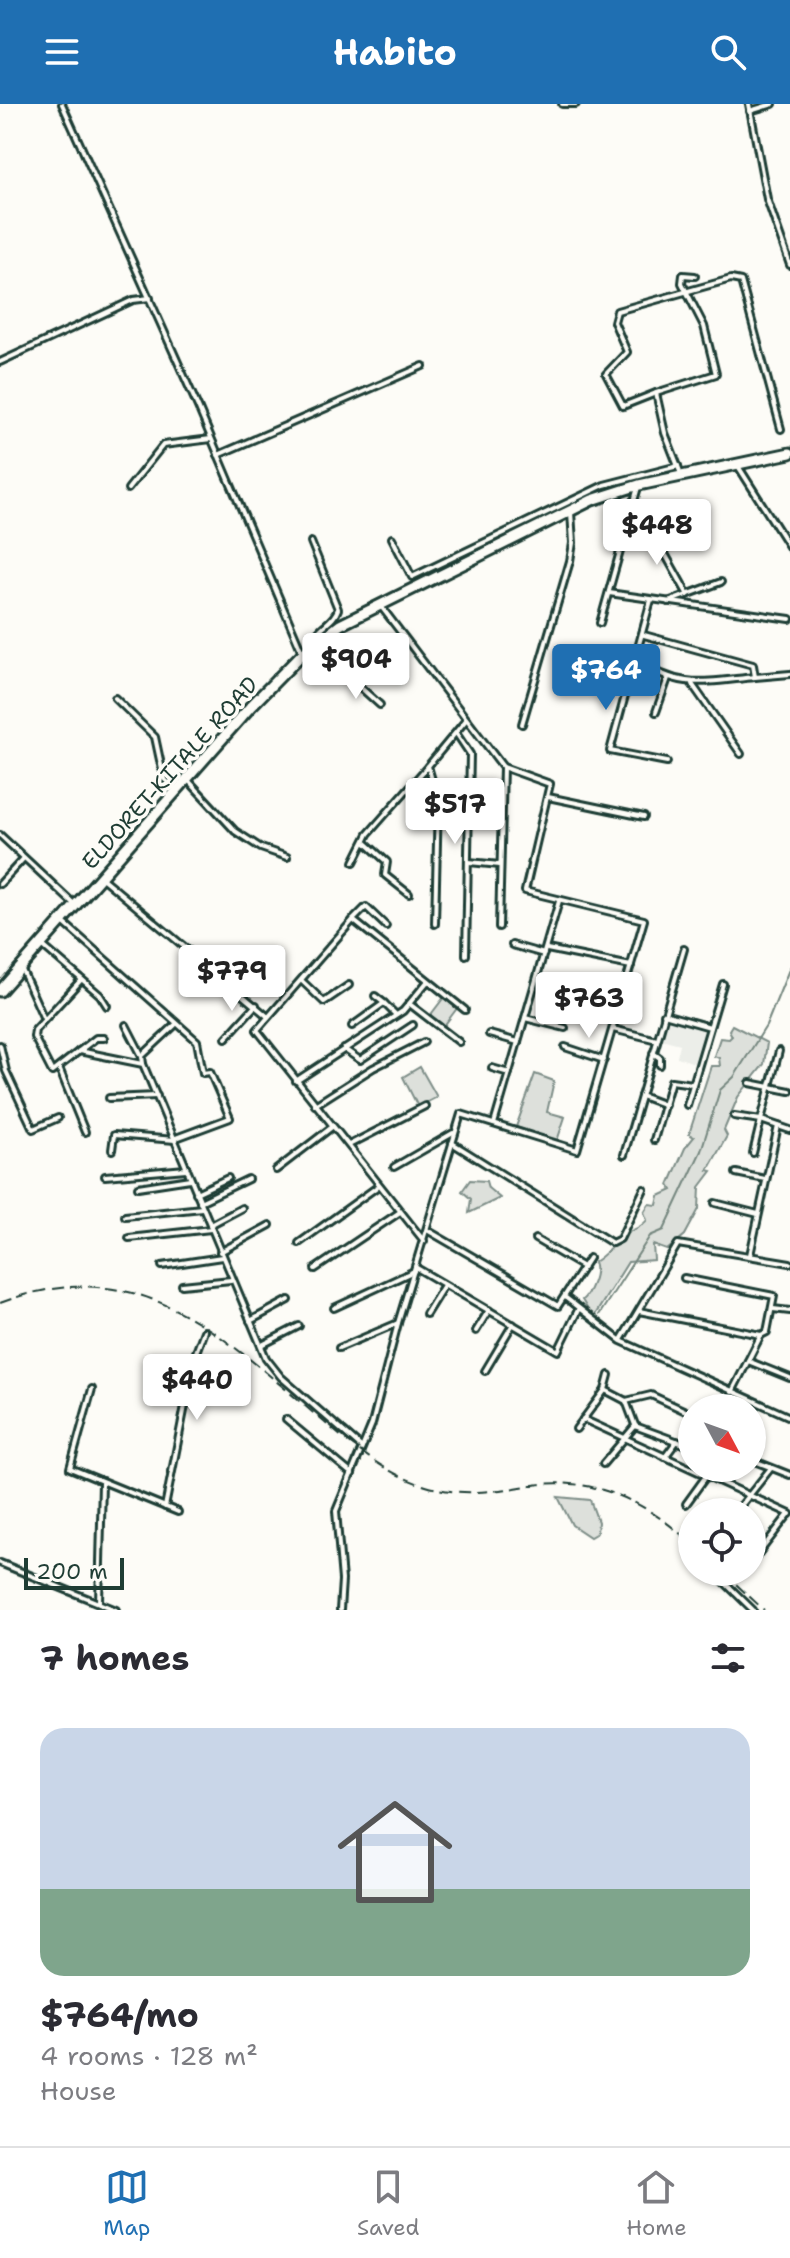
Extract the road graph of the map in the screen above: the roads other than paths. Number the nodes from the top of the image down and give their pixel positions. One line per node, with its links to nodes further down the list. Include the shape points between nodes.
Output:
1 (62, 104): 10 (street)
2 (562, 104): 3 (street)
3 (576, 104)
4 (749, 104): 6 (street)
5 (773, 104): 6 (street)
6 (750, 111): 7 (street, via 767,199)
7 (790, 265)
8 (695, 276): 9 (street, via 681,277)
9 (685, 291): 13 (street, via 704,326 716,374); 13 (street, via 614,314 627,352 606,372 621,403); 14 (street, via 741,281)
10 (150, 298): 11 (street, via 133,300); 15 (street)
11 (0, 362)
12 (423, 366): 17 (street)
13 (656, 393): 19 (street)
14 (781, 429)
15 (211, 439): 17 (street); 21 (street, via 163,445)
16 (790, 453): 18 (highway, ELDORET-KITALE ROAD)
17 (218, 455): 39 (street)
18 (737, 464): 19 (highway, ELDORET-KITALE ROAD); 28 (street)
19 (680, 471): 20 (highway, ELDORET-KITALE ROAD); 26 (street, via 592,489 412,577)
20 (639, 485): 22 (highway, ELDORET-KITALE ROAD); 25 (street)
21 (128, 489)
22 (570, 510): 33 (highway, ELDORET-KITALE ROAD); 50 (street, via 570,561)
23 (694, 522): 24 (street)
24 (650, 527): 25 (street); 31 (street)
25 (628, 528): 30 (street)
26 (392, 538)
27 (311, 542): 38 (street, via 338,609 316,630)
28 (790, 548)
29 (721, 582): 31 (street)
30 (609, 593): 32 (street); 36 (street)
31 (688, 595): 34 (street)
32 (651, 600): 34 (street); 37 (street)
33 (379, 603): 38 (highway, ELDORET-KITALE ROAD); 49 (street)
34 (667, 603): 35 (street)
35 (790, 619)
36 (600, 623)
37 (644, 635): 40 (street); 43 (street, via 753,665)
38 (312, 647): 39 (highway, ELDORET-KITALE ROAD)
39 (302, 654): 56 (highway, ELDORET-KITALE ROAD)
40 (636, 660): 44 (street); 53 (street, via 610,751)
41 (790, 674): 43 (street)
42 (349, 677): 47 (street)
43 (755, 677): 45 (street)
44 (668, 678): 45 (street); 48 (street)
45 (692, 684): 52 (street)
46 (115, 698): 57 (street, via 155,737 164,779)
47 (380, 705)
48 (656, 712)
49 (466, 720): 51 (street); 55 (street)
50 (522, 724)
51 (456, 733): 54 (street); 65 (street, via 470,754)
52 (741, 754)
53 (667, 762)
54 (428, 766): 61 (street, via 368,834); 74 (street, via 438,801)
55 (503, 767): 58 (street, via 550,784); 66 (street)
56 (188, 780): 57 (highway, ELDORET-KITALE ROAD); 62 (street, via 235,831)
57 (179, 790): 67 (highway, ELDORET-KITALE ROAD)
58 (548, 797): 59 (street); 70 (street, via 525,891)
59 (644, 817)
60 (0, 835): 63 (street)
61 (366, 843): 64 (street); 69 (street, via 387,862 385,875)
62 (287, 857)
63 (24, 858): 68 (street); 71 (street)
64 (354, 862)
65 (469, 862): 66 (street); 81 (street)
66 (500, 865): 76 (street)
67 (102, 878): 71 (highway, ELDORET-KITALE ROAD); 92 (street)
68 (0, 884)
69 (409, 894)
70 (559, 901): 80 (street); 82 (street, via 642,917)
71 (77, 907): 73 (highway, ELDORET-KITALE ROAD)
72 (353, 920): 75 (street, via 366,907); 85 (street); 86 (street)
73 (63, 922): 77 (highway, ELDORET-KITALE ROAD); 102 (street)
74 (435, 924)
75 (386, 926)
76 (499, 927)
77 (42, 945): 83 (highway, ELDORET-KITALE ROAD); 84 (street)
78 (512, 945): 80 (street)
79 (684, 949): 96 (street)
80 (545, 951): 82 (street); 99 (street)
81 (466, 955)
82 (631, 966): 107 (street)
83 (21, 968): 89 (highway, ELDORET-KITALE ROAD); 100 (street)
84 (81, 980): 94 (street); 100 (street)
85 (301, 980): 88 (street, via 324,1002); 98 (street)
86 (427, 982): 93 (street); 95 (street)
87 (723, 984): 105 (street)
88 (349, 985)
89 (0, 991)
90 (375, 996): 91 (street)
91 (384, 1003): 97 (street); 104 (street)
92 (256, 1005): 98 (street); 110 (street)
93 (411, 1005): 97 (street); 113 (street)
94 (107, 1006)
95 (465, 1010)
96 (664, 1014): 105 (street); 111 (street)
97 (396, 1015): 117 (street)
98 (267, 1016): 128 (street, via 258,1035)
99 (525, 1018): 106 (street); 114 (street)
100 (44, 1019): 125 (street, via 34,1037 49,1070)
101 (126, 1025): 121 (street)
102 (175, 1025): 121 (street); 149 (street, via 197,1041 203,1073 210,1072 230,1118)
103 (413, 1025): 117 (street, via 360,1060)
104 (352, 1026)
105 (710, 1027): 130 (street)
106 (565, 1028)
107 (613, 1029): 111 (street); 122 (street)
108 (489, 1034): 114 (street)
109 (104, 1038): 118 (street)
110 (226, 1038)
111 (657, 1040): 120 (street)
112 (424, 1042): 136 (street)
113 (459, 1042)
114 (518, 1042): 127 (street)
115 (0, 1045): 141 (street, via 33,1129)
116 (565, 1047): 122 (street)
117 (344, 1049): 128 (street)
118 (79, 1051): 123 (street); 125 (street)
119 (779, 1051): 131 (street)
120 (653, 1053): 124 (street); 134 (street)
121 (142, 1056): 123 (street)
122 (604, 1060): 143 (street, via 577,1150)
123 (143, 1064): 133 (street)
124 (660, 1065)
125 (59, 1068): 147 (street)
126 (492, 1068): 127 (street)
127 (509, 1073): 143 (street)
128 (296, 1081): 136 (street)
129 (750, 1083): 131 (street)
130 (693, 1084): 137 (street, via 672,1080); 138 (street)
131 (770, 1087): 132 (street); 142 (street)
132 (790, 1091)
133 (157, 1096): 135 (street); 149 (street)
134 (641, 1096): 137 (street); 155 (street)
135 (109, 1098)
136 (315, 1105): 145 (street)
137 (665, 1105): 150 (street)
138 (687, 1105)
139 (425, 1106): 152 (street)
140 (734, 1116): 142 (street)
141 (58, 1118)
142 (761, 1120): 144 (street); 154 (street)
143 (494, 1124): 148 (street, via 461,1114)
144 (778, 1126): 146 (street); 164 (street)
145 (332, 1127): 152 (street); 158 (street)
146 (790, 1130)
147 (85, 1132)
148 (455, 1132): 151 (street); 156 (street)
149 (176, 1139): 153 (street, via 114,1135); 157 (street)
150 (654, 1140)
151 (452, 1142): 167 (street, via 612,1243 620,1239); 177 (street)
152 (348, 1146): 166 (street)
153 (112, 1150)
154 (753, 1153)
155 (624, 1155)
156 (394, 1167)
157 (186, 1169): 160 (street); 162 (street)
158 (276, 1170)
159 (736, 1173): 164 (street)
160 (105, 1176)
161 (228, 1178): 168 (street)
162 (190, 1179): 165 (street); 168 (street)
163 (248, 1179): 170 (street)
164 (765, 1179): 173 (street)
165 (138, 1187)
166 (377, 1187): 172 (street); 181 (street)
167 (644, 1189)
168 (196, 1193): 170 (street)
169 (715, 1203): 173 (street)
170 (201, 1205): 174 (street); 176 (street)
171 (242, 1208): 176 (street)
172 (400, 1212): 180 (street); 188 (street)
173 (758, 1214): 183 (street)
174 (125, 1216)
175 (270, 1225): 182 (street)
176 (210, 1227): 178 (street); 182 (street)
177 (426, 1229): 180 (street); 194 (street, via 557,1306)
178 (129, 1238)
179 (535, 1239): 187 (street)
180 (424, 1241): 189 (street)
181 (299, 1243)
182 (221, 1254): 186 (street); 191 (street)
183 (750, 1255): 185 (street); 200 (street, via 678,1244)
184 (589, 1258): 187 (street)
185 (790, 1263)
186 (162, 1266)
187 (583, 1267): 194 (street)
188 (315, 1269)
189 (415, 1269): 193 (street); 196 (street); 204 (street)
190 (684, 1278): 198 (street, via 772,1294)
191 (231, 1280): 192 (street); 203 (street)
192 (182, 1285)
193 (444, 1285): 199 (street); 202 (street)
194 (566, 1298): 197 (street)
195 (289, 1300): 203 (street)
196 (334, 1308)
197 (579, 1309): 205 (street, via 560,1351); 210 (street)
198 (772, 1309): 201 (street); 209 (street, via 767,1332)
199 (489, 1310): 205 (street); 208 (street)
200 (639, 1311): 209 (street); 210 (street)
201 (790, 1311)
202 (426, 1314)
203 (250, 1321): 211 (street)
204 (398, 1323): 212 (street); 229 (street)
205 (513, 1324): 214 (street)
206 (299, 1326): 211 (street)
207 (204, 1331): 240 (street)
208 (476, 1331)
209 (761, 1335): 213 (street)
210 (621, 1341): 219 (street)
211 (261, 1346): 229 (street, via 274,1370)
212 (339, 1348)
213 (747, 1360): 216 (street); 219 (street)
214 (485, 1371)
215 (609, 1375): 218 (street)
216 (790, 1378)
217 (92, 1389): 238 (street, via 69,1466)
218 (605, 1390): 220 (street); 224 (street)
219 (732, 1392): 222 (street)
220 (626, 1401): 221 (street, via 651,1395); 225 (street)
221 (678, 1408)
222 (790, 1417)
223 (286, 1419): 235 (street)
224 (583, 1419): 226 (street); 227 (street)
225 (635, 1426): 227 (street); 228 (street)
226 (576, 1429)
227 (623, 1438): 230 (street); 232 (street)
228 (677, 1441): 230 (street)
229 (361, 1447): 235 (street)
230 (665, 1457): 231 (street)
231 (678, 1463)
232 (603, 1464)
233 (766, 1466): 234 (street)
234 (771, 1468): 236 (street); 239 (street)
235 (352, 1474): 249 (street, via 335,1517)
236 (790, 1475)
237 (719, 1482): 239 (street)
238 (102, 1483): 240 (street); 246 (street)
239 (749, 1496): 242 (street)
240 (165, 1507): 241 (street)
241 (178, 1512)
242 (789, 1514): 243 (street)
243 (766, 1544)
244 (0, 1563): 246 (street)
245 (728, 1586): 247 (street)
246 (99, 1602): 248 (street)
247 (747, 1605): 250 (street); 251 (street)
248 (116, 1610)
249 (340, 1610)
250 (739, 1610)
251 (753, 1610)

